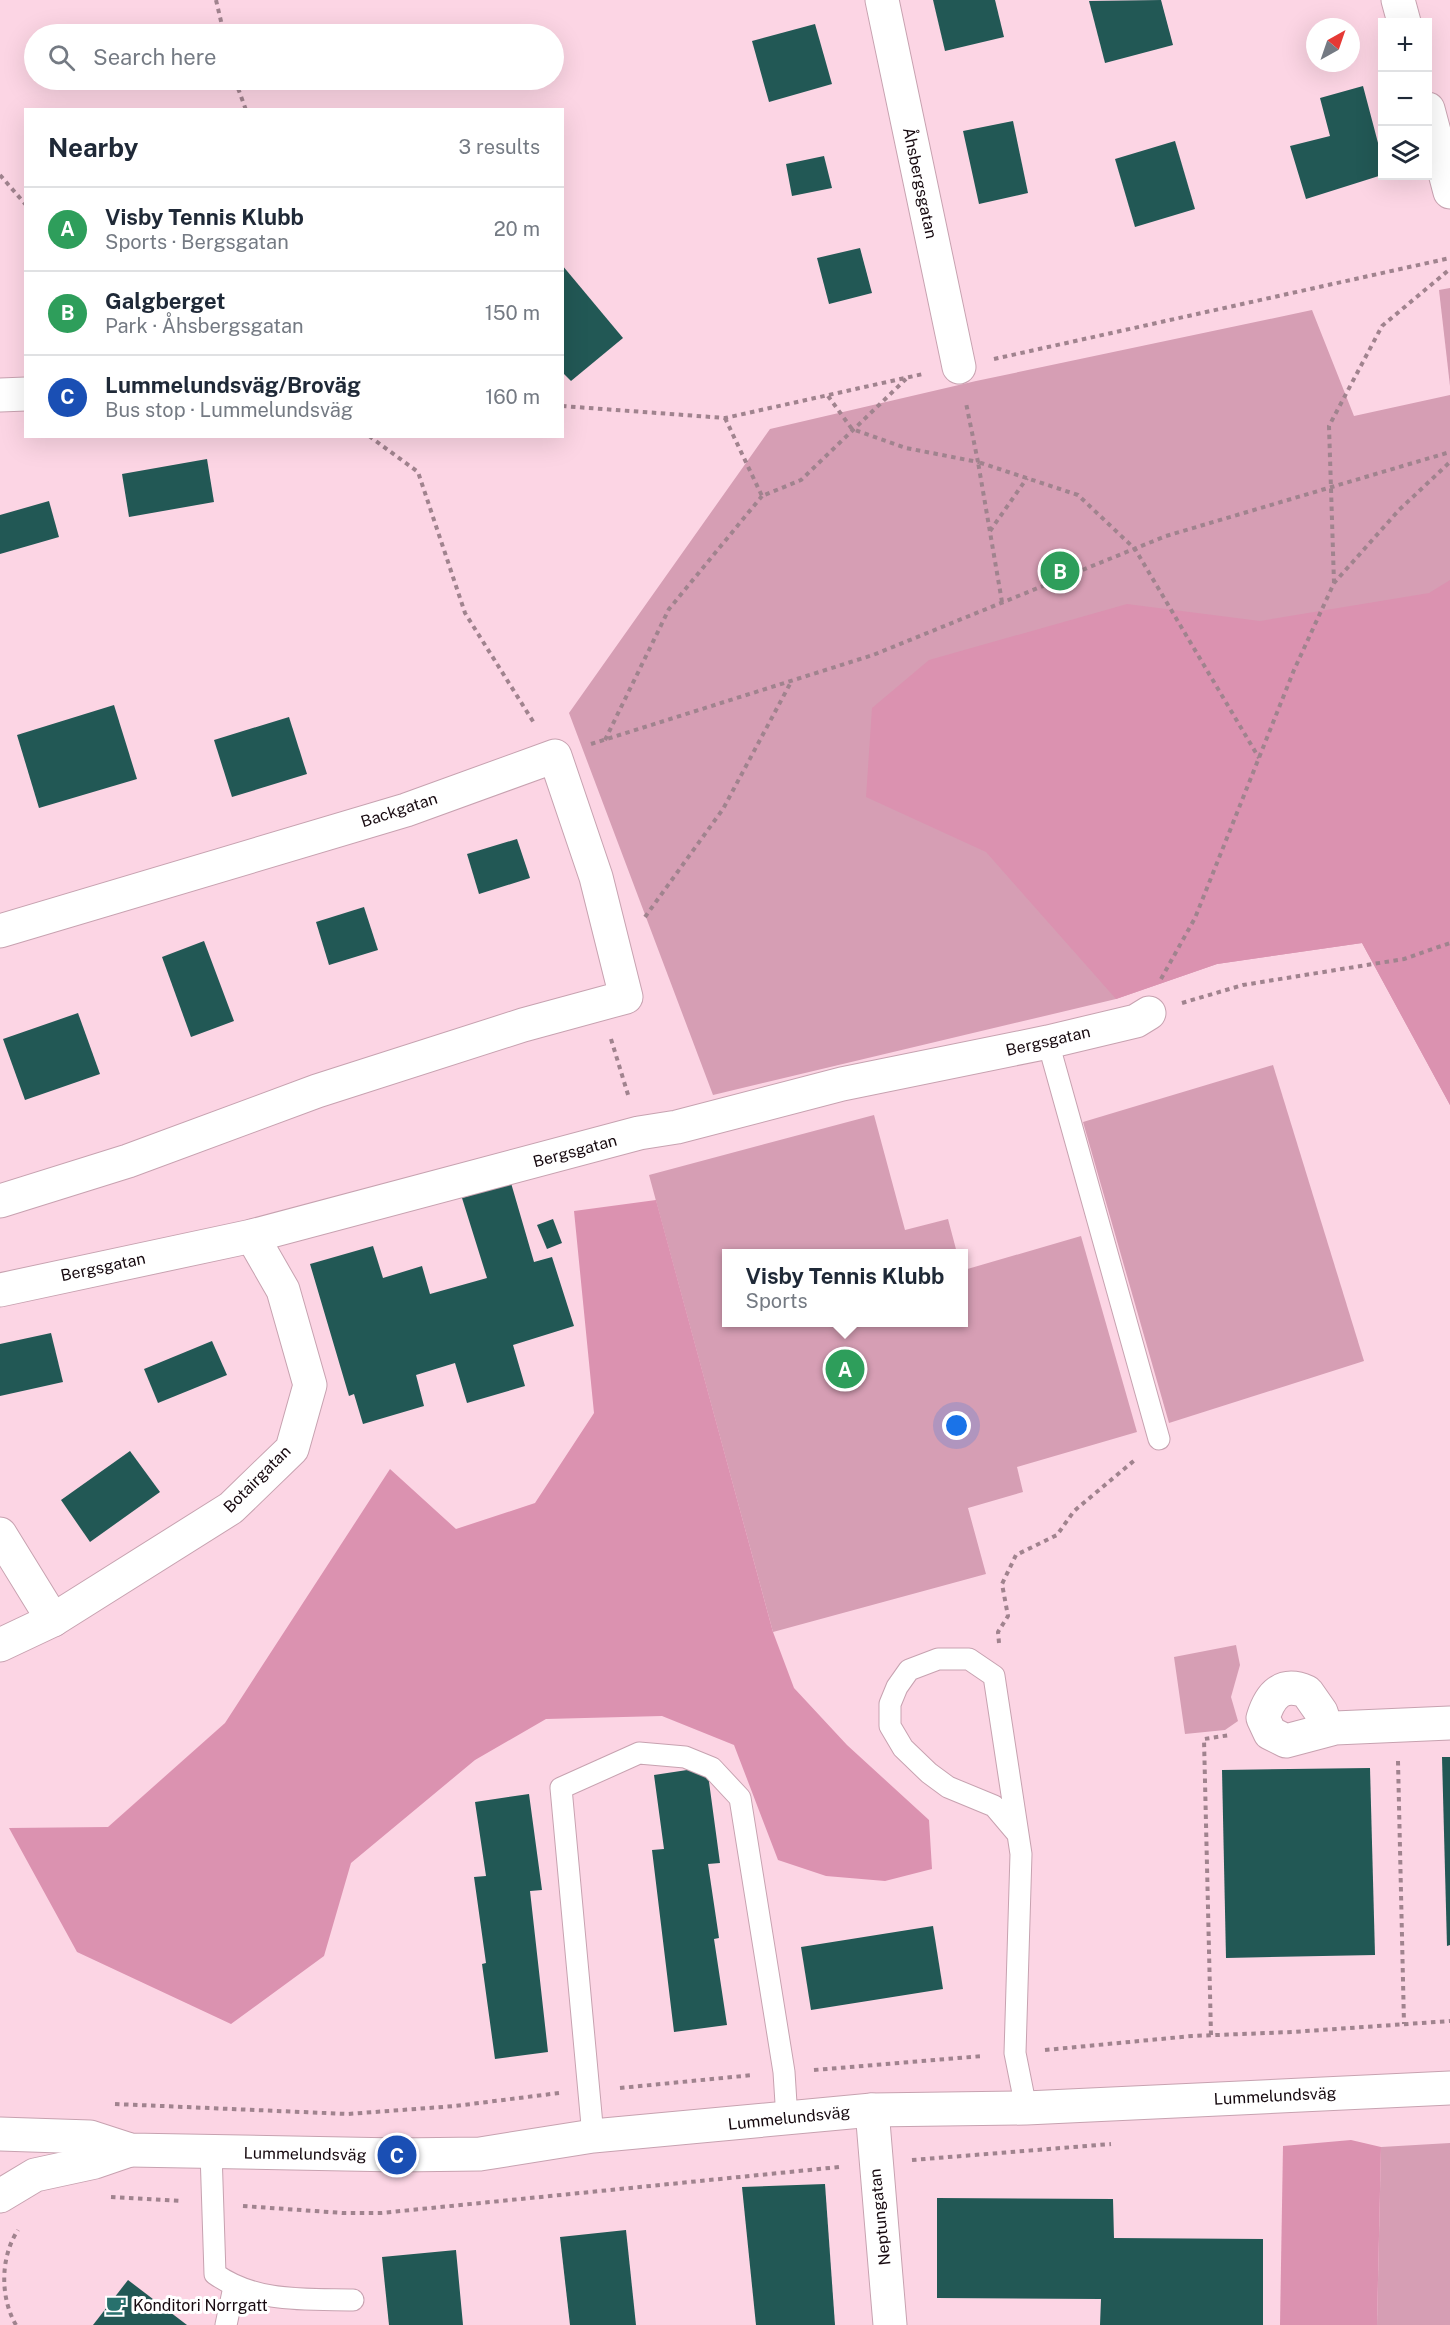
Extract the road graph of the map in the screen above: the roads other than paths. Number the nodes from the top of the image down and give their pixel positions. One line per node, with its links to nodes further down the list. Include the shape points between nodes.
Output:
1 (882, 0): 6 (street, Åhsbergsgatan)
2 (1398, 0): 3 (street)
3 (1403, 18)
4 (1432, 124): 5 (street)
5 (1450, 192)
6 (958, 367)
7 (24, 394): 8 (street)
8 (0, 395)
9 (0, 932): 12 (street, Backgatan, via 406,810 555,756 596,877 615,958 613,1001 523,1025 317,1091 128,1161)
10 (1149, 1013): 11 (street, Bergsgatan, via 1136,1021)
11 (1048, 1042): 13 (street, Bergsgatan, via 842,1084); 15 (lane)
12 (0, 1201)
13 (252, 1236): 14 (street, Bergsgatan); 17 (street, Botairgatan, via 283,1290 310,1385 292,1449 231,1508)
14 (0, 1290)
15 (1159, 1438)
16 (0, 1534): 17 (street)
17 (53, 1620): 18 (street, Botairgatan)
18 (0, 1645)
19 (1450, 1723): 20 (street)
20 (1326, 1730): 20 (street, via 1286,1741 1270,1733 1263,1718 1268,1701 1290,1688 1299,1688 1313,1699)
21 (1016, 1833): 21 (lane, via 994,1806 948,1787 903,1748 890,1726 890,1704 909,1670 938,1659 969,1659 994,1676); 23 (lane, via 1021,1854 1015,2054)
22 (1450, 2088): 23 (street, Lummelundsväg)
23 (1026, 2108): 24 (street, Lummelundsväg)
24 (872, 2110): 25 (street, Lummelundsväg); 34 (street, Neptungatan)
25 (787, 2119): 27 (street, Lummelundsväg); 27 (lane, via 784,2072 740,1798 712,1768 685,1757 639,1754 561,1788)
26 (0, 2134): 28 (street, Lummelundsväg, via 90,2136)
27 (593, 2136): 29 (street, Lummelundsväg, via 480,2154)
28 (130, 2150): 29 (street, Lummelundsväg); 30 (street, Lummelundsväg, via 35,2175)
29 (211, 2152): 31 (lane, via 216,2274)
30 (0, 2196)
31 (234, 2287): 32 (lane, via 272,2298); 33 (lane)
32 (353, 2300)
33 (226, 2325)
34 (890, 2325)

